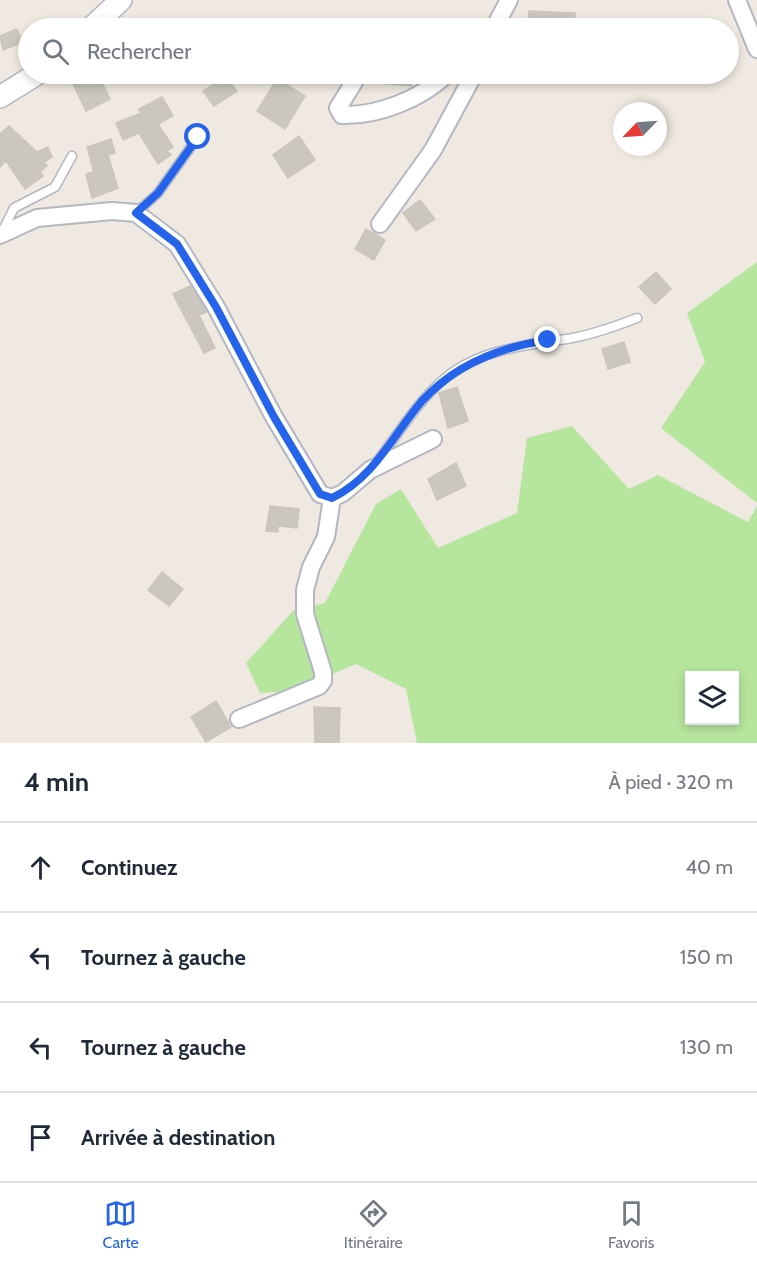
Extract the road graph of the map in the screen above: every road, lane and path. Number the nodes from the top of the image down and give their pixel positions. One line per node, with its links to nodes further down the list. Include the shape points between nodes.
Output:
1 (122, 0): 4 (street)
2 (509, 0): 5 (street)
3 (736, 0): 6 (street)
4 (102, 18)
5 (499, 18)
6 (757, 49)
7 (21, 84): 11 (street)
8 (353, 84): 9 (street, via 338,108 342,115 397,105)
9 (436, 84)
10 (469, 84): 15 (street, via 433,150)
11 (0, 97)
12 (198, 137): 14 (lane, via 158,193)
13 (72, 156): 16 (lane, via 55,187 14,207)
14 (136, 213): 16 (street, via 112,211 36,218); 20 (street, via 177,244 216,307 279,427 320,494)
15 (380, 224)
16 (0, 235)
17 (637, 318): 19 (lane, via 567,339 525,344 454,372 422,402)
18 (434, 439): 19 (street)
19 (370, 470): 20 (street)
20 (332, 498): 21 (street, via 326,537 305,590 305,614 323,681)
21 (239, 719)

